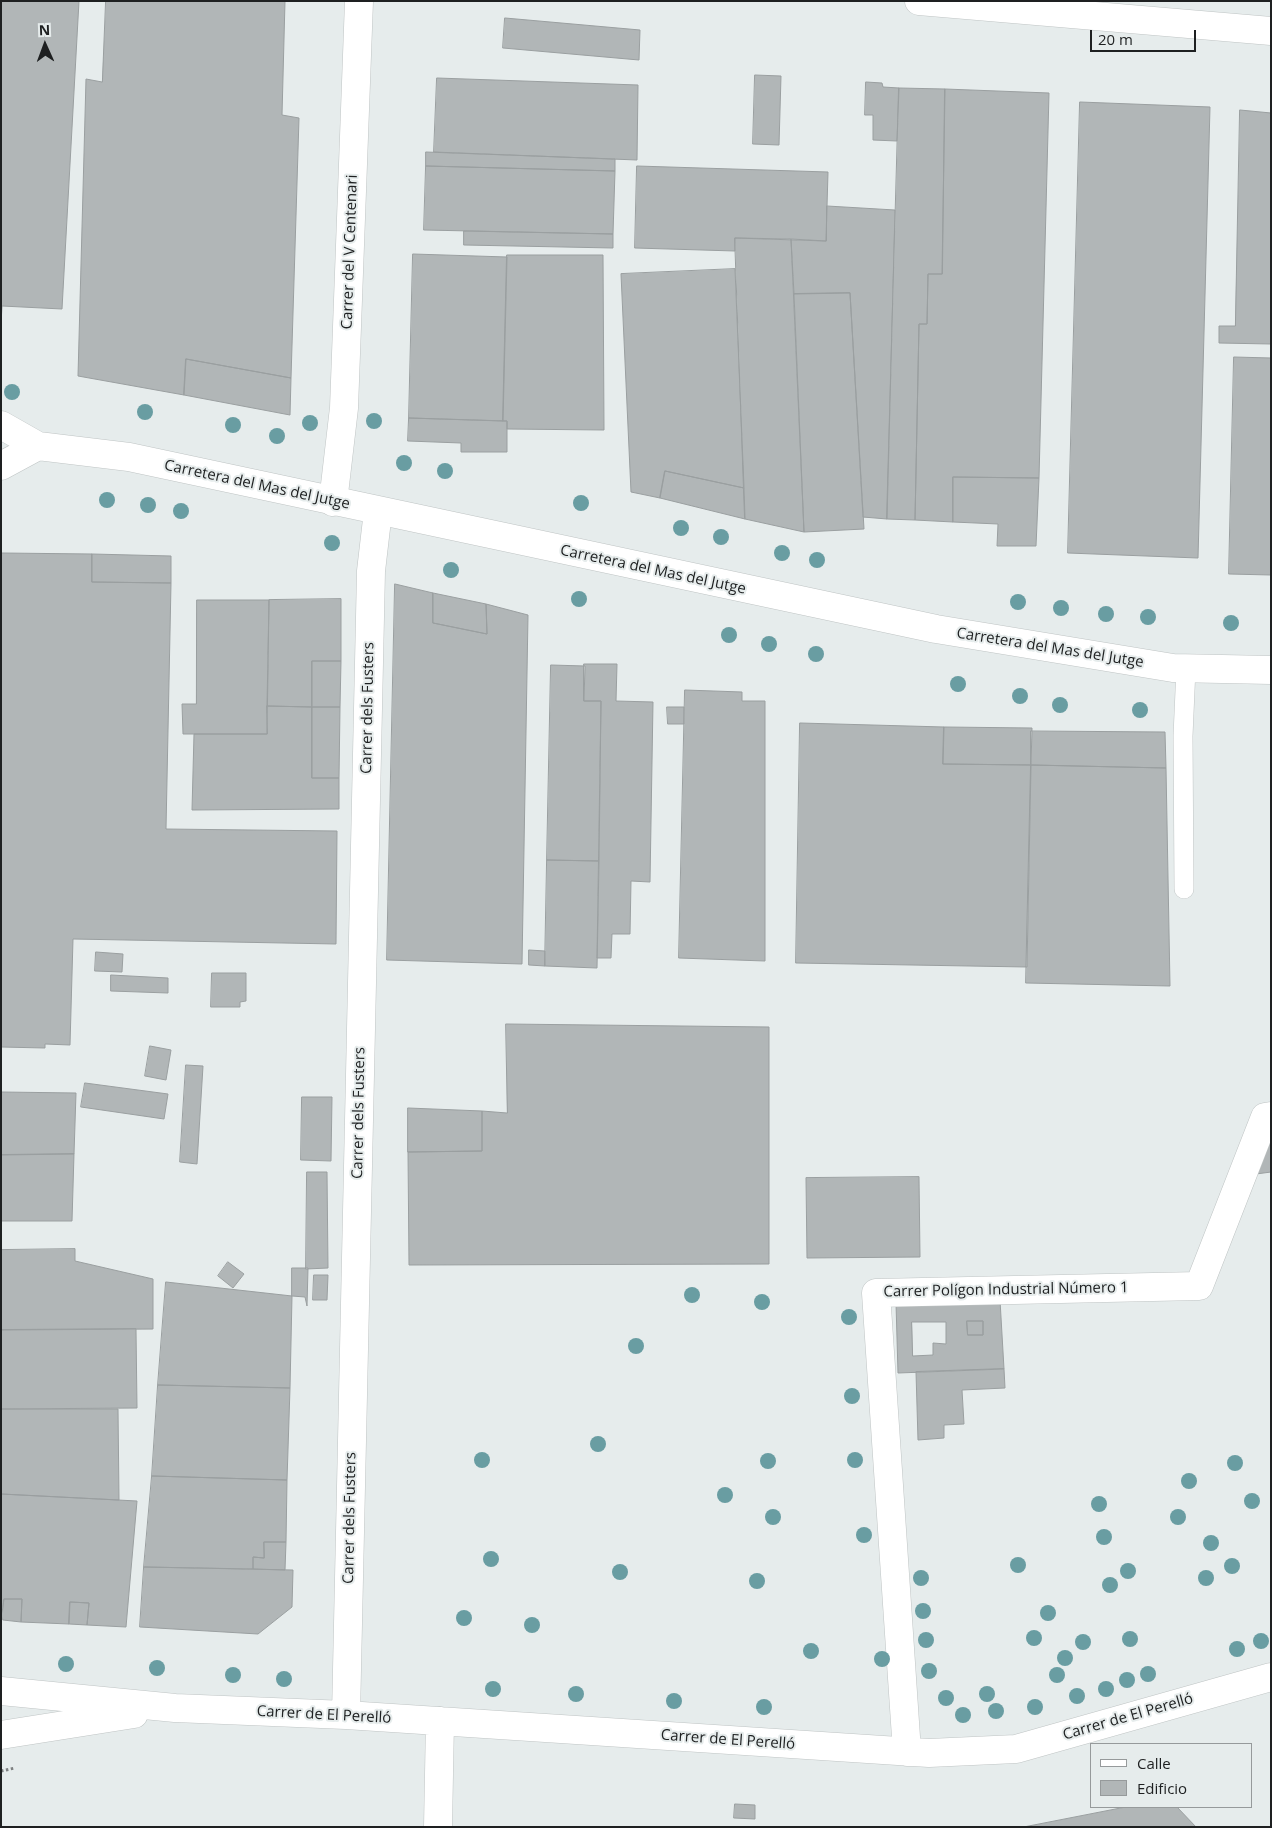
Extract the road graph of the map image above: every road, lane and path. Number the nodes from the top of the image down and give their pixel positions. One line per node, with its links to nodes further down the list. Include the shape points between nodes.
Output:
1 (359, 1): 7 (street, Carrer del V Centenari, via 344,408)
2 (919, 1): 3 (street)
3 (1271, 31)
4 (1, 425): 5 (street, Carretera del Mas del Jutge)
5 (38, 446): 6 (street); 7 (street, Carretera del Mas del Jutge, via 129,457)
6 (1, 466)
7 (333, 502): 8 (street, Carretera del Mas del Jutge)
8 (378, 511): 9 (street, Carretera del Mas del Jutge, via 936,629); 16 (street, Carrer dels Fusters, via 372,571)
9 (1186, 668): 10 (street, Carretera del Mas del Jutge); 11 (lane)
10 (1271, 670)
11 (1184, 889)
12 (1271, 1116): 19 (street, Carrer Polígon Industrial Número 1, via 1265,1117 1199,1286 876,1294)
13 (1271, 1677): 19 (street, Carrer de El Perelló, via 1016,1749)
14 (1, 1691): 15 (street, Carrer de El Perelló)
15 (175, 1708): 16 (street, Carrer de El Perelló); 18 (street, Carrer de El Perelló)
16 (346, 1715): 17 (street, Carrer de El Perelló)
17 (440, 1722): 19 (street, Carrer de El Perelló); 20 (street)
18 (1, 1735)
19 (907, 1752)
20 (438, 1827)

